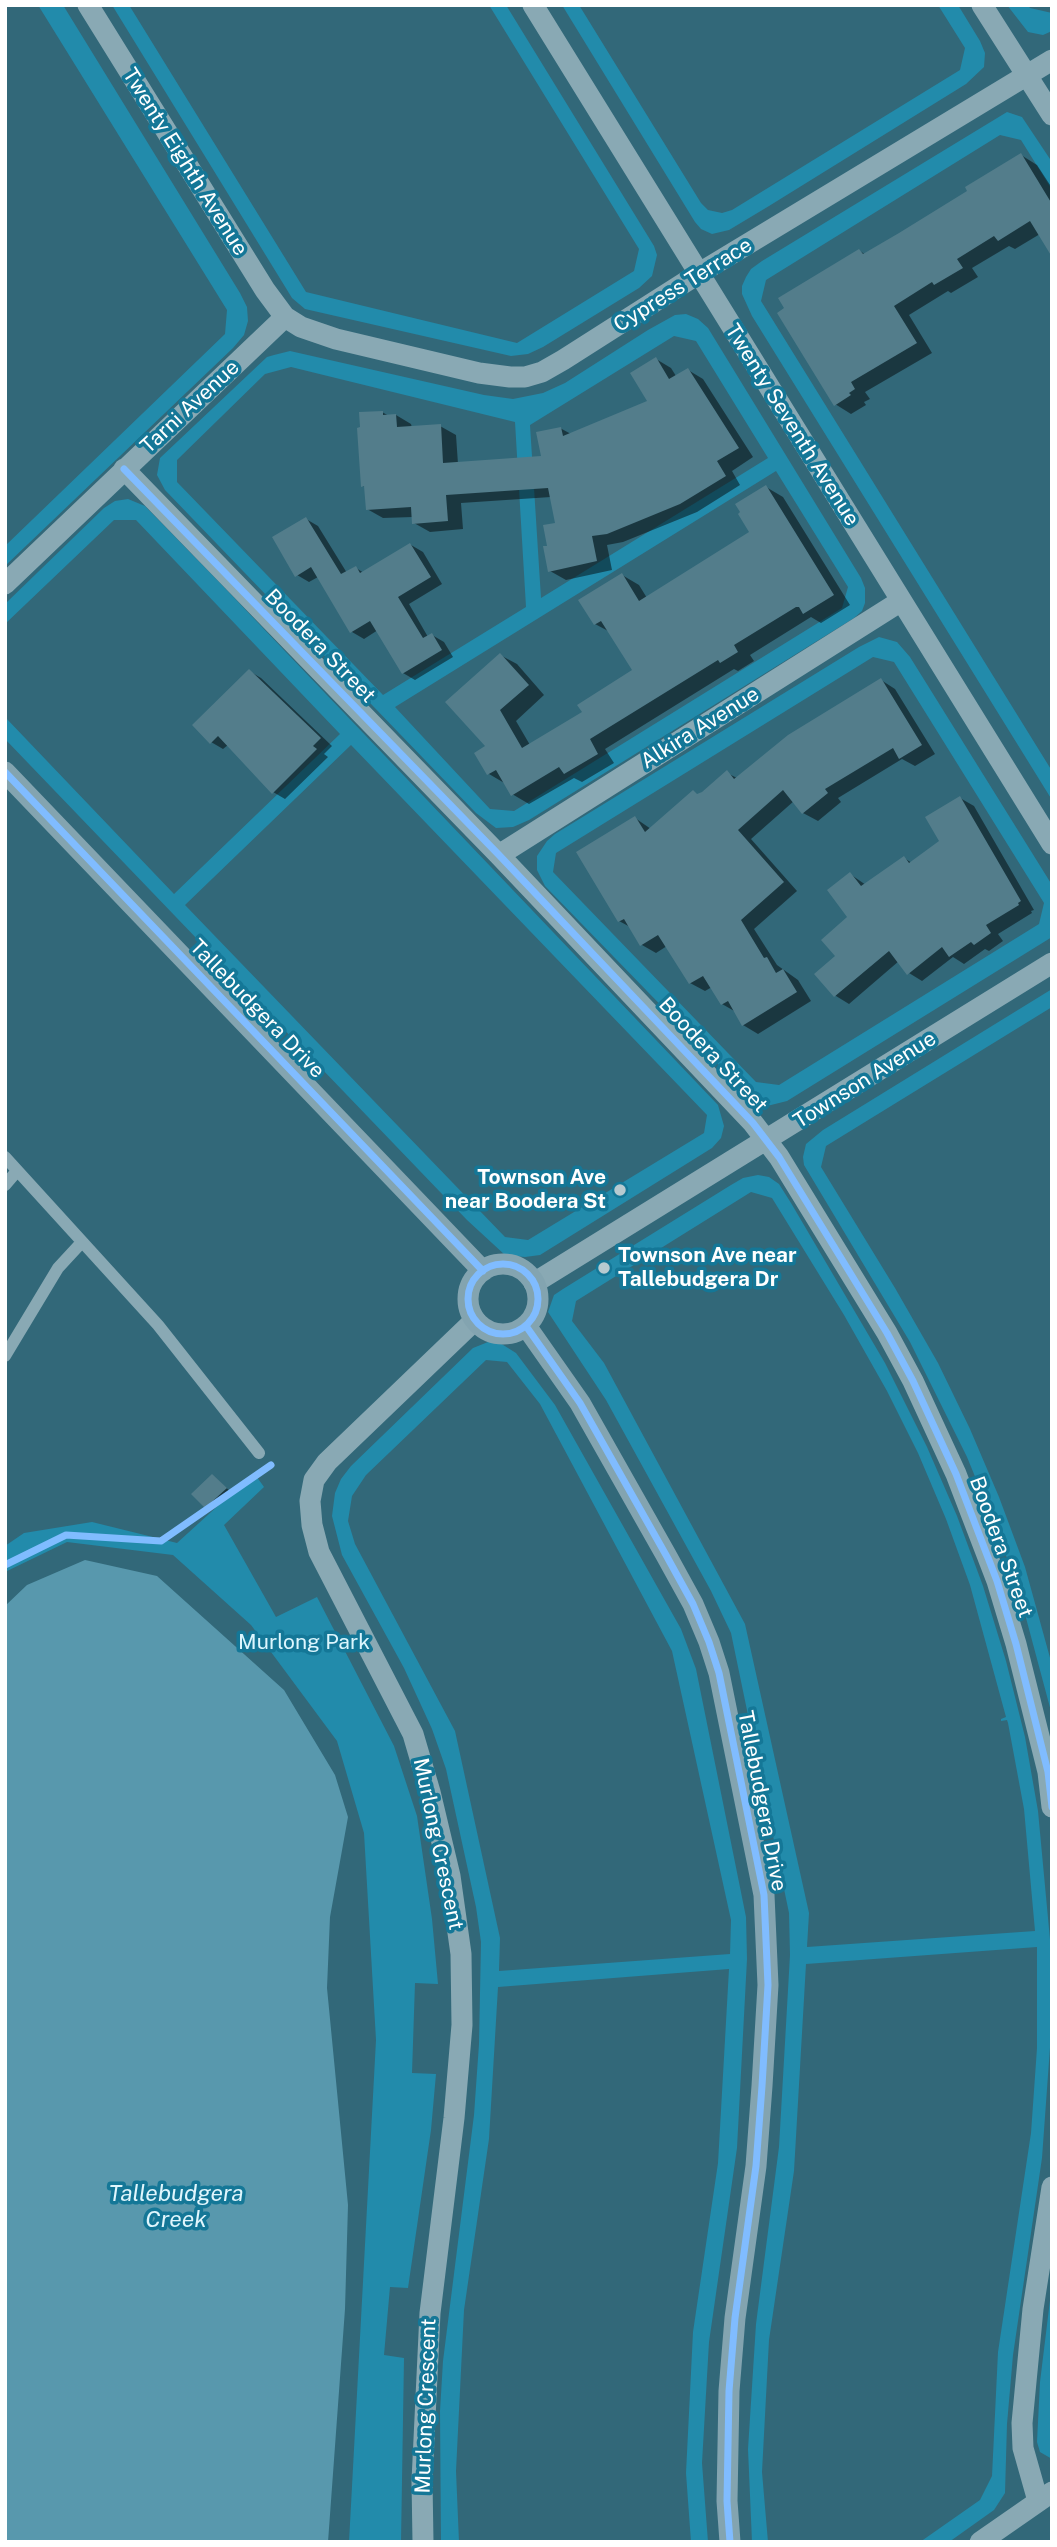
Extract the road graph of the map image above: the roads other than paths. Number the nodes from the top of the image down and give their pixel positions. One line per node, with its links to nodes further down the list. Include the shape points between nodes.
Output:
1 (88, 5): 8 (street, Twenty Eighth Avenue)
2 (533, 5): 7 (street, Twenty Seventh Avenue)
3 (982, 5): 5 (street)
4 (1052, 60): 5 (street, Cypress Terrace)
5 (1027, 76): 6 (street); 7 (street, Cypress Terrace)
6 (1052, 115)
7 (698, 274): 8 (street, Cypress Terrace, via 563,360 524,377 493,376 398,354 301,327); 11 (street, Twenty Seventh Avenue)
8 (285, 317): 9 (street, Tarni Avenue)
9 (124, 469): 10 (street, Tarni Avenue); 14 (street, Boodera Street)
10 (5, 584)
11 (901, 601): 13 (street, Twenty Seventh Avenue); 14 (street, Alkira Avenue)
12 (5, 772): 21 (street, Tallebudgera Drive)
13 (1052, 844)
14 (499, 855): 16 (street, Boodera Street)
15 (1052, 963): 16 (street, Townson Avenue)
16 (767, 1141): 22 (street, Townson Avenue); 27 (street, Boodera Street, via 887,1333 956,1474 997,1581)
17 (5, 1157): 18 (lane)
18 (17, 1171): 19 (lane); 20 (lane)
19 (5, 1185)
20 (82, 1242): 25 (lane, via 58,1268); 26 (lane, via 158,1325)
21 (483, 1271): 22 (street, via 505,1264 527,1273); 23 (street, via 470,1289)
22 (534, 1283): 24 (street, via 538,1306)
23 (475, 1320): 24 (street, via 494,1333); 31 (street, Murlong Crescent, via 327,1462 314,1480 310,1501 319,1552 413,1734 450,1876 461,1954 462,2025 454,2118 429,2313)
24 (526, 1326): 32 (street, Tallebudgera Drive, via 580,1403 677,1574 709,1642 764,1895 768,1973 762,2086 729,2391 726,2475)
25 (5, 1356)
26 (259, 1453)
27 (1050, 1770): 28 (street, Boodera Street)
28 (1052, 1807)
29 (1052, 2188): 30 (street, via 1033,2309 1022,2423 1023,2448)
30 (1045, 2496): 33 (street)
31 (423, 2542)
32 (730, 2542)
33 (980, 2542)

